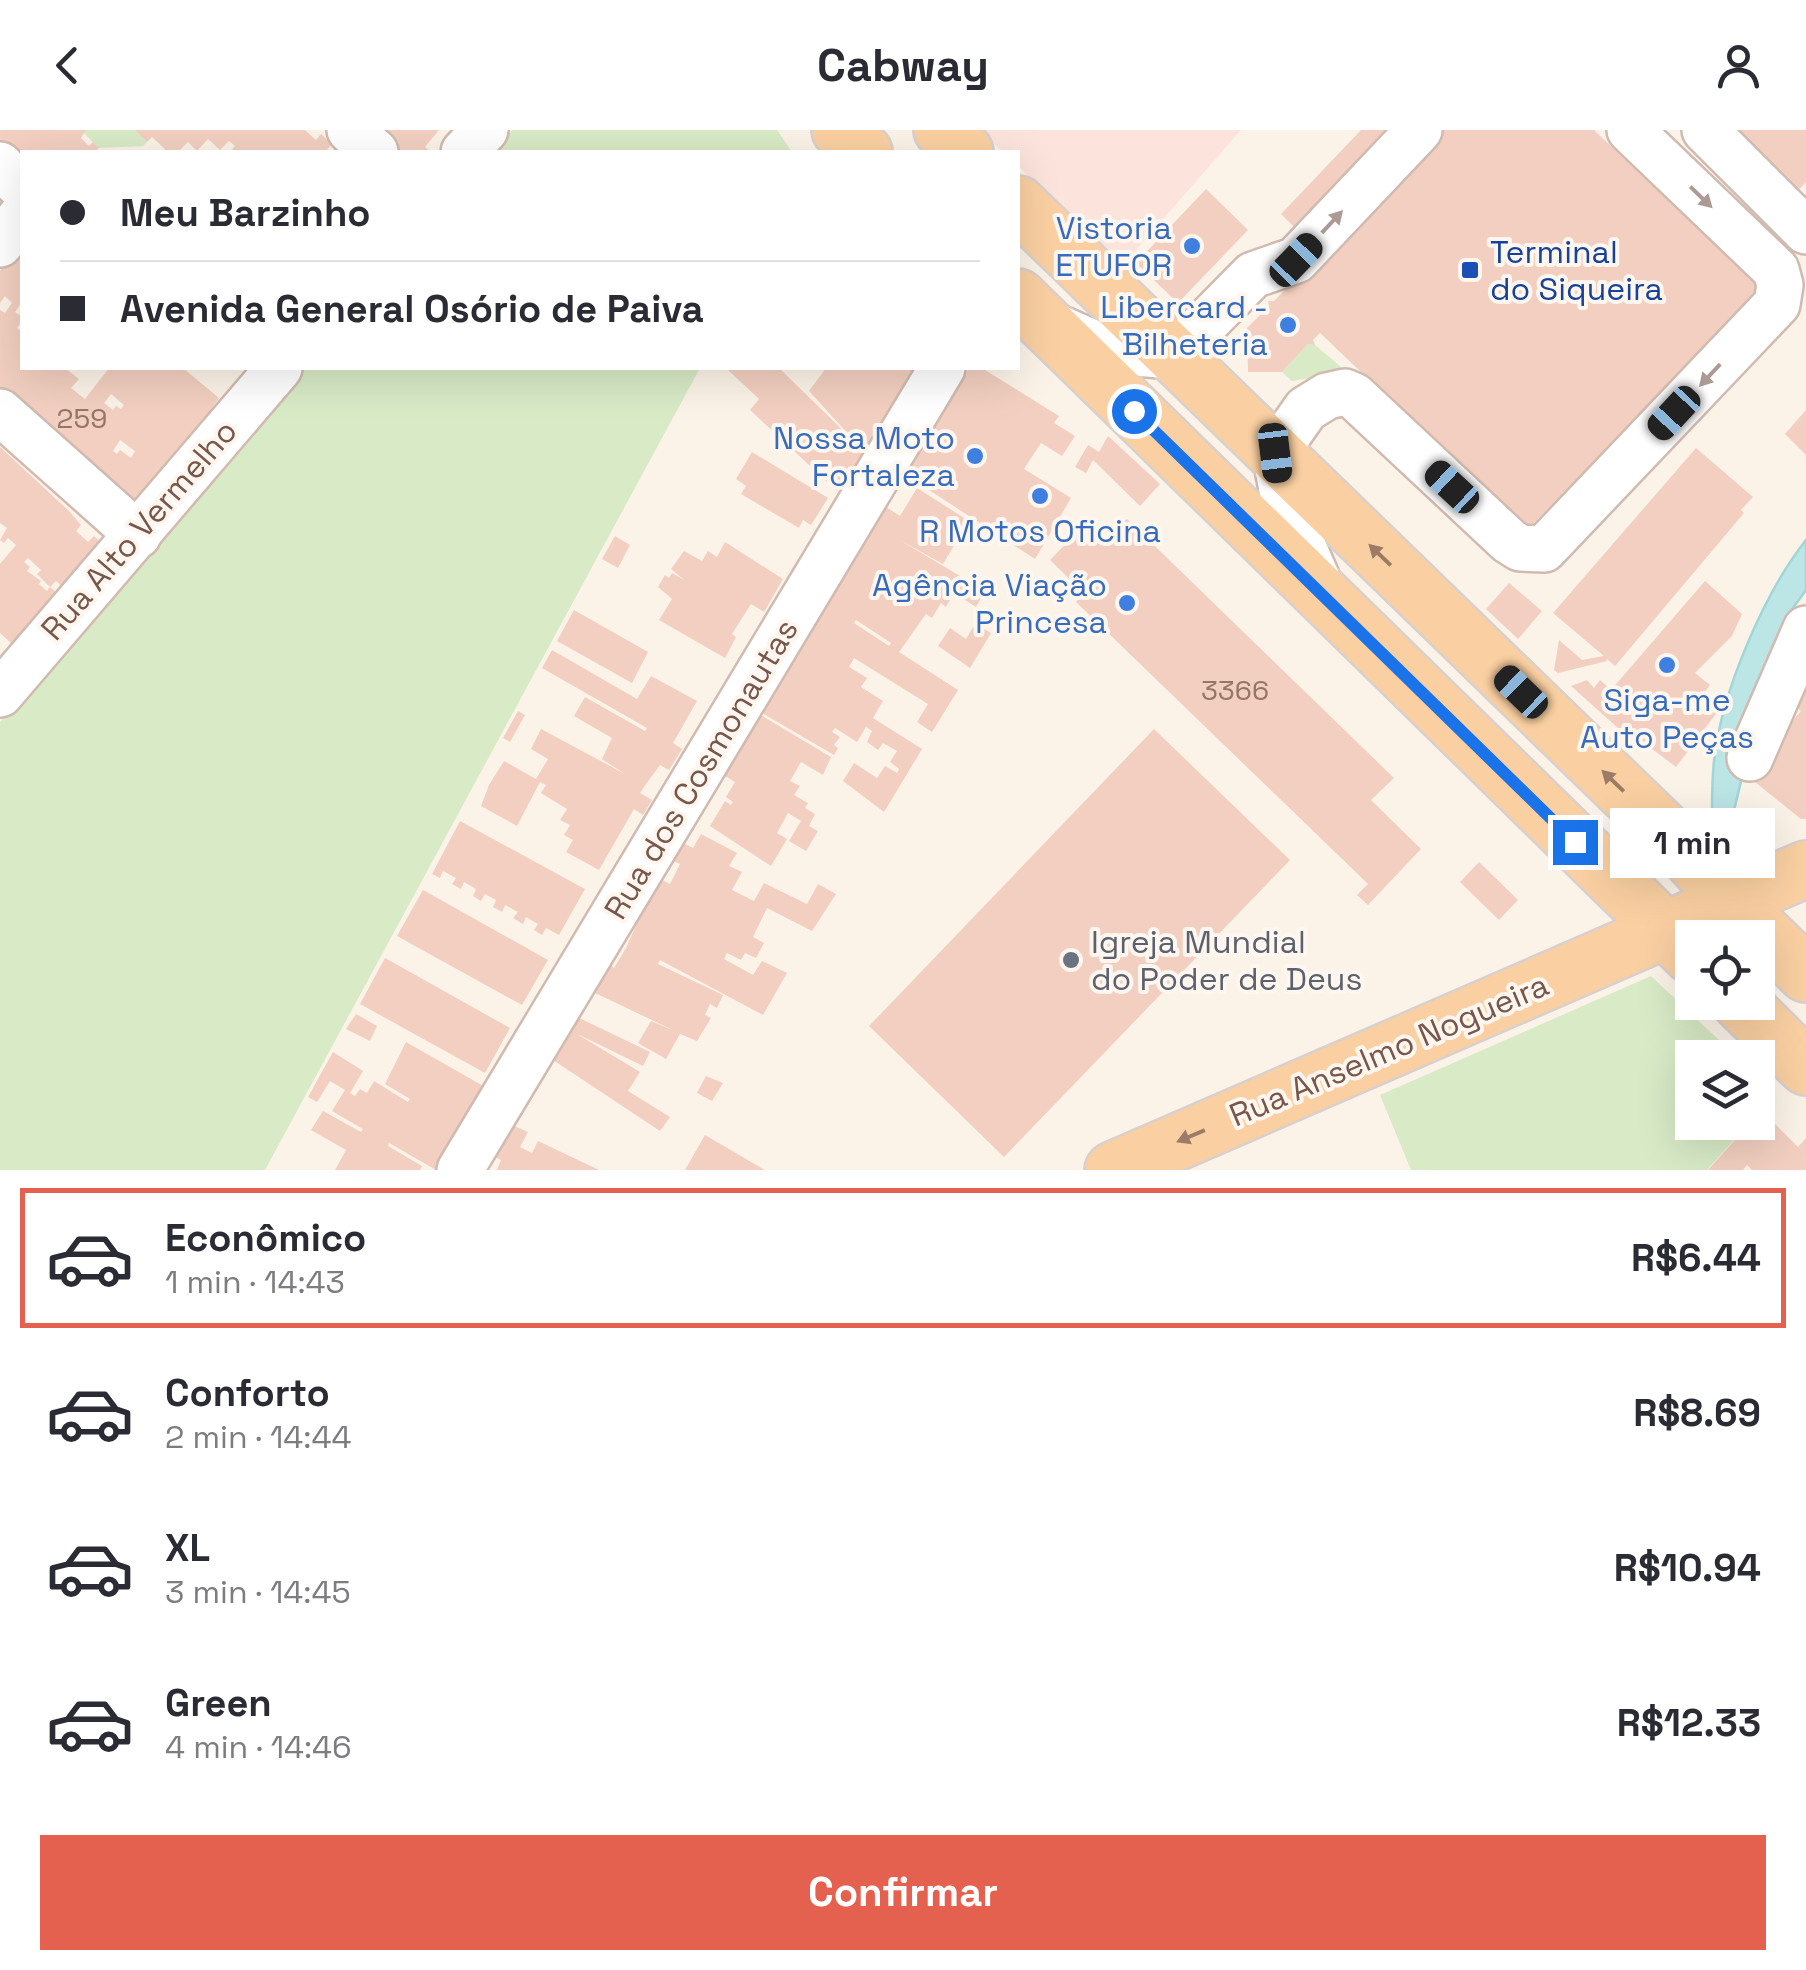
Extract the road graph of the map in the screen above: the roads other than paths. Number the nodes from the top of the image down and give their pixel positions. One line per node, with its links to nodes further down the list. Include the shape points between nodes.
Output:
1 (350, 130): 8 (street)
2 (486, 130): 9 (street)
3 (840, 130): 10 (main road)
4 (942, 130): 11 (main road)
5 (1419, 130): 19 (street, one-way to 5, via 1254,274 1296,260)
6 (1630, 130): 23 (street, one-way to 23, via 1777,287 1527,545)
7 (1704, 130): 16 (street)
8 (372, 150)
9 (466, 150)
10 (862, 150)
11 (963, 150)
12 (0, 165): 13 (street)
13 (20, 186)
14 (1020, 206): 19 (main road)
15 (20, 218): 17 (street)
16 (1806, 231)
17 (0, 244)
18 (1025, 305): 19 (street, via 1111,351); 27 (main road)
19 (1173, 356): 22 (main road)
20 (941, 370): 39 (street, Rua dos Cosmonautas)
21 (253, 377): 26 (street, Rua Alto Vermelho)
22 (1220, 400): 23 (street, via 1271,402 1334,382 1346,384); 25 (main road)
23 (1366, 406): 25 (street, via 1346,392 1313,403)
24 (0, 412): 26 (street)
25 (1275, 453): 27 (street, via 1284,505 1306,558); 32 (main road, one-way to 25)
26 (138, 534): 29 (street, Rua Alto Vermelho)
27 (1352, 624): 34 (main road)
28 (1806, 630): 30 (street)
29 (8, 668)
30 (1750, 758)
31 (1806, 869): 32 (main road, Rua Anselmo Nogueira)
32 (1730, 901): 33 (main road, Rua Anselmo Nogueira); 36 (main road)
33 (1707, 920)
34 (1675, 940)
35 (1675, 946): 40 (main road, Rua Anselmo Nogueira, one-way to 40)
36 (1806, 974)
37 (1758, 1020): 38 (main road)
38 (1806, 1067)
39 (460, 1170)
40 (1112, 1170)

